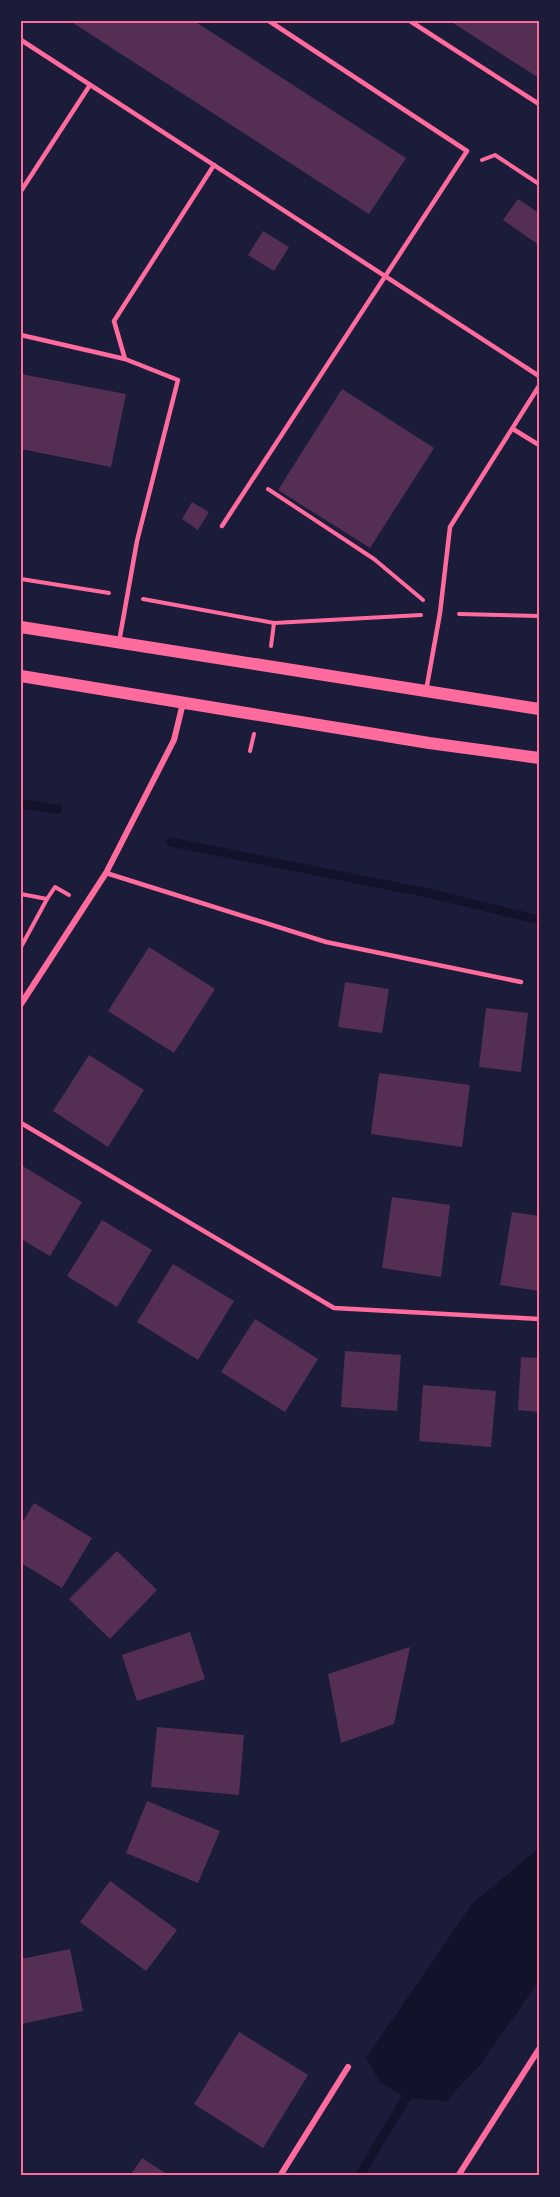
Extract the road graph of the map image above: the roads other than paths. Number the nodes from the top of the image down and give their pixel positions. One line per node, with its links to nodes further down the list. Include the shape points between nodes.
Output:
1 (269, 21): 8 (lane, via 467,151)
2 (410, 21): 5 (lane)
3 (21, 40): 4 (lane)
4 (90, 85): 6 (lane); 7 (lane)
5 (539, 104)
6 (214, 165): 8 (lane); 10 (lane, via 114,321)
7 (21, 191)
8 (385, 276): 11 (lane); 15 (lane)
9 (21, 335): 10 (lane)
10 (125, 359): 17 (lane, via 178,380 137,541)
11 (539, 376)
12 (539, 386): 13 (lane)
13 (513, 429): 14 (lane); 19 (lane, via 450,527)
14 (539, 445)
15 (222, 526)
16 (21, 627): 17 (main road)
17 (119, 642): 19 (main road)
18 (21, 676): 20 (main road)
19 (426, 691): 21 (main road)
20 (183, 703): 22 (main road); 23 (street, via 174,740)
21 (539, 710)
22 (539, 759)
23 (106, 873): 24 (lane, via 326,942); 25 (street)
24 (520, 982)
25 (21, 1004)
26 (21, 1123): 27 (lane, via 334,1308)
27 (539, 1319)
28 (539, 2049): 31 (street)
29 (348, 2067): 30 (street)
30 (280, 2176)
31 (458, 2176)

